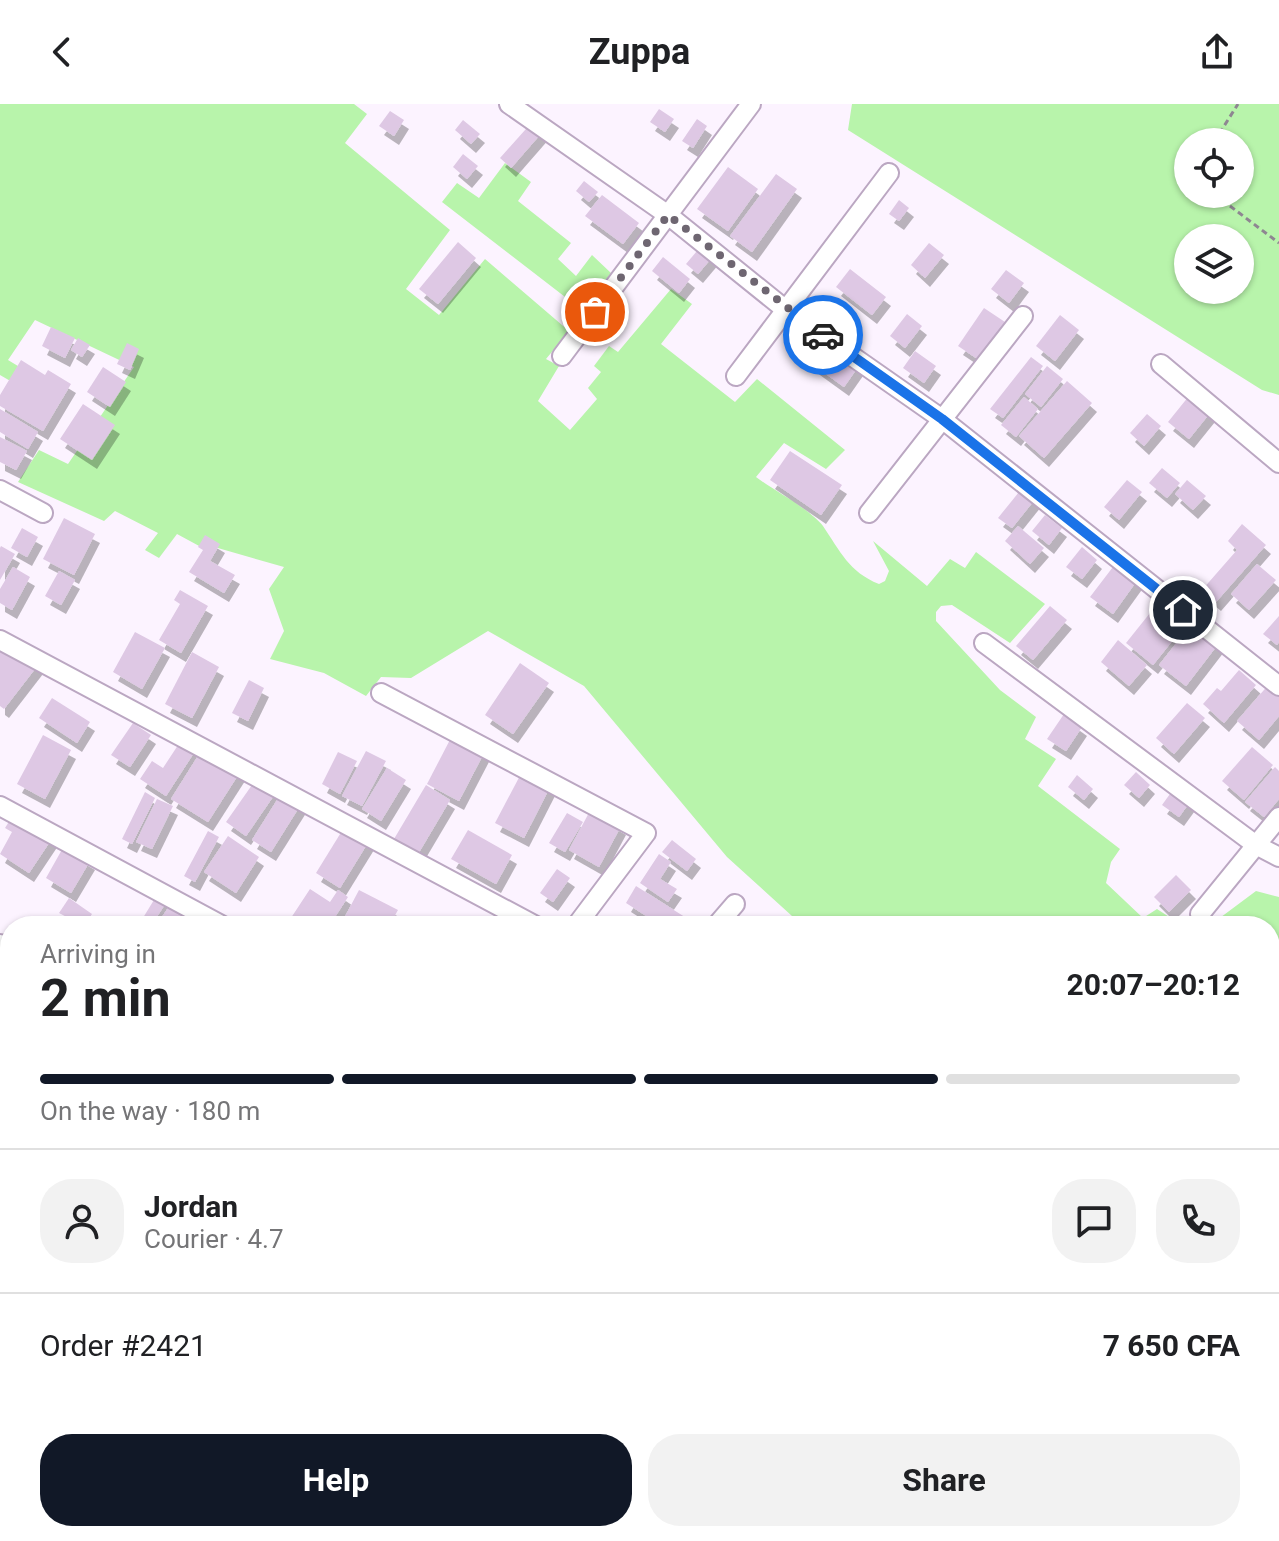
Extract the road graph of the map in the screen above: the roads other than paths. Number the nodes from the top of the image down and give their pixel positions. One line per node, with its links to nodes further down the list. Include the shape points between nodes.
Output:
1 (509, 104): 4 (street)
2 (751, 104): 4 (street)
3 (889, 173): 5 (street)
4 (668, 215): 5 (street); 7 (street)
5 (786, 310): 9 (street); 10 (street)
6 (1023, 316): 10 (street)
7 (562, 356)
8 (1161, 364): 11 (street)
9 (736, 376)
10 (942, 419): 14 (street); 17 (street)
11 (1279, 463)
12 (0, 490): 13 (street)
13 (43, 513)
14 (869, 513)
15 (0, 640): 26 (street)
16 (984, 643): 21 (street)
17 (1279, 686)
18 (381, 693): 27 (street, via 646,833)
19 (0, 806): 25 (street)
20 (1279, 817): 21 (street)
21 (1256, 845): 22 (street); 24 (street)
22 (1279, 857)
23 (735, 904): 28 (street)
24 (1200, 914)
25 (204, 916)
26 (517, 916)
27 (584, 916)
28 (725, 916)

